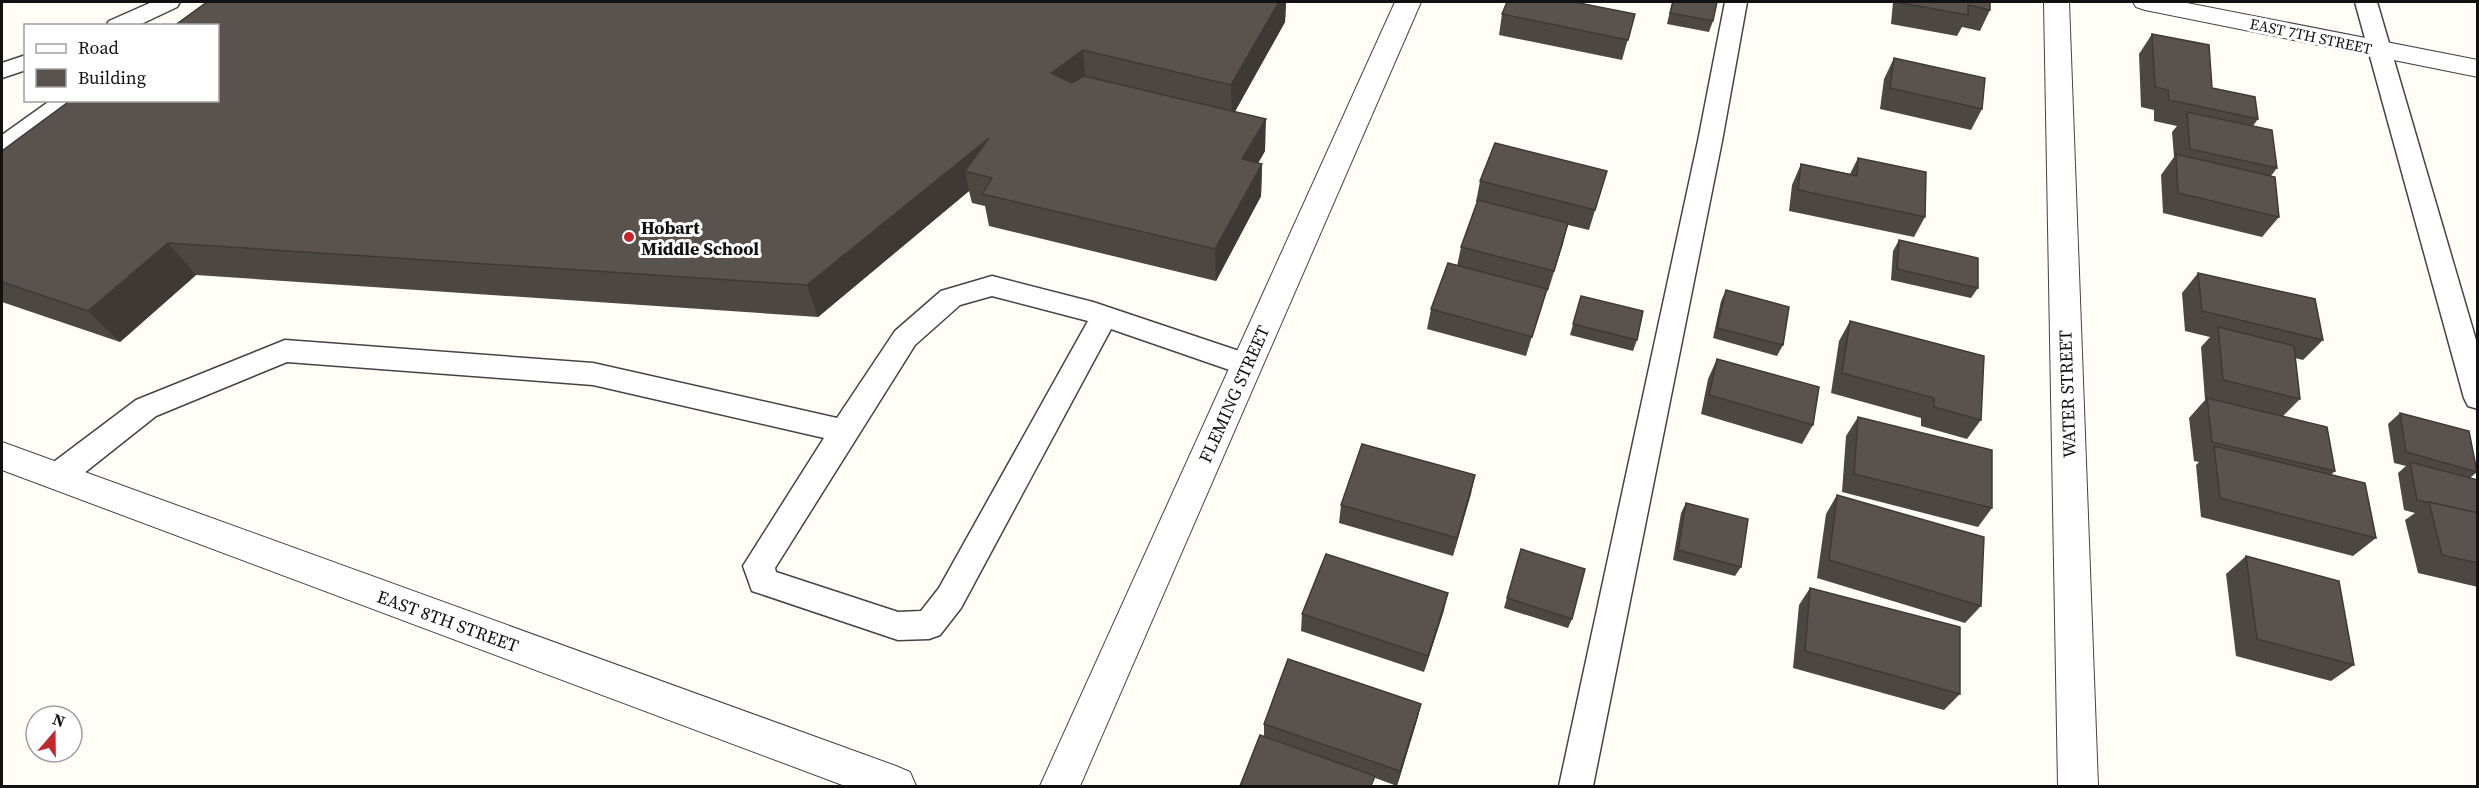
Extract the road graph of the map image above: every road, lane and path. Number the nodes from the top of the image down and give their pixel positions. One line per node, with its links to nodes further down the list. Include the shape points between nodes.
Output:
1 (169, 2): 7 (lane)
2 (1408, 2): 15 (street, FLEMING STREET)
3 (1736, 2): 22 (lane)
4 (2055, 2): 23 (street, WATER STREET)
5 (2145, 2): 8 (street, EAST 7TH STREET)
6 (2367, 2): 8 (lane)
7 (121, 24)
8 (2380, 51): 10 (street, EAST 7TH STREET); 16 (lane)
9 (24, 63): 11 (lane)
10 (2478, 69)
11 (2, 71)
12 (65, 102): 13 (lane)
13 (2, 147)
14 (1104, 316): 15 (lane); 17 (lane, via 992,286 951,298 905,338); 17 (lane, via 950,598 929,625 898,626 763,581 759,566)
15 (1247, 365): 21 (street, FLEMING STREET)
16 (2478, 398)
17 (844, 431): 19 (lane, via 593,374 285,351 146,408)
18 (2, 456): 19 (street, EAST 8TH STREET)
19 (58, 476): 20 (street, EAST 8TH STREET)
20 (875, 783)
21 (1060, 786)
22 (1576, 786)
23 (2078, 786)

